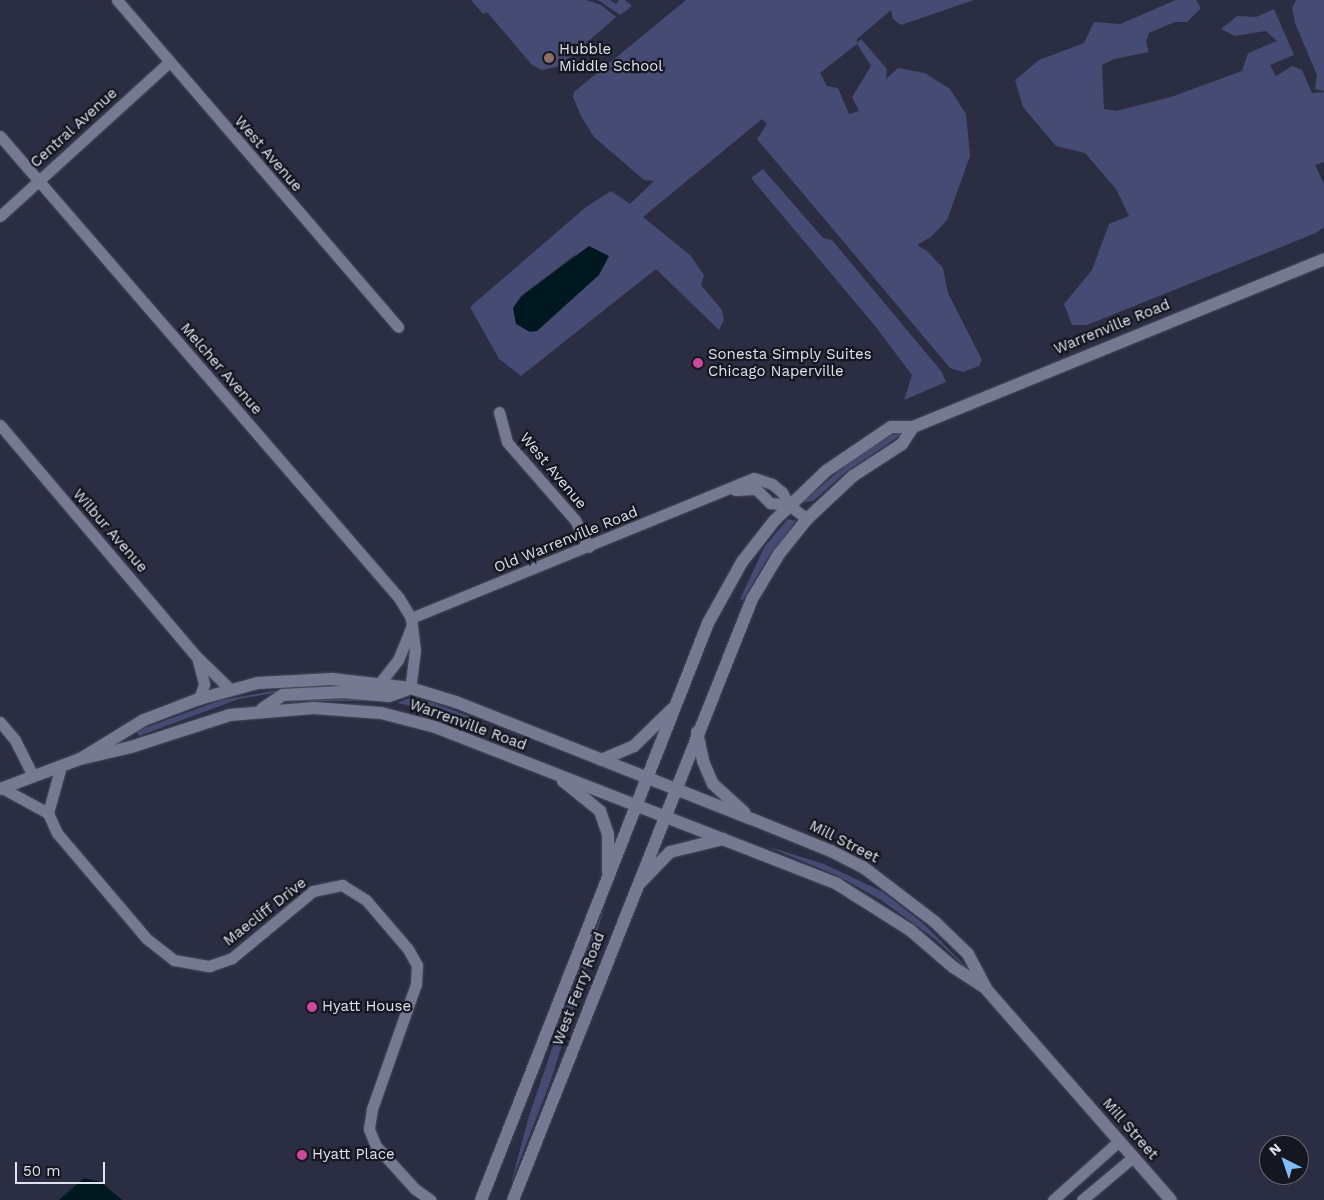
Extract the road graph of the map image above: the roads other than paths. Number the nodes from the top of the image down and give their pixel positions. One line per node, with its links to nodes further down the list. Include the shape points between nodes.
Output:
1 (116, 0): 2 (street, West Avenue)
2 (169, 62): 4 (street, Central Avenue); 7 (street, West Avenue)
3 (0, 136): 4 (street, Melcher Avenue)
4 (38, 181): 5 (street, Central Avenue); 14 (street, Melcher Avenue, via 380,574)
5 (0, 216)
6 (1324, 259): 10 (main road, Warrenville Road)
7 (398, 327)
8 (499, 412): 13 (street, West Avenue, via 507,442 575,520)
9 (0, 424): 15 (street, Wilbur Avenue)
10 (913, 427): 11 (main road, Warrenville Road, via 892,427 867,441 826,471); 12 (main road, via 902,444 853,476)
11 (789, 505): 12 (street); 13 (street, Old Warrenville Road, via 782,492 762,480 746,481 733,490); 20 (main road, Warrenville Road, via 742,562 717,606)
12 (807, 519): 23 (main road, via 779,554 752,599)
13 (589, 547): 14 (street, Old Warrenville Road)
14 (411, 622): 16 (street, via 398,660); 17 (street, Melcher Avenue, via 414,650)
15 (197, 657): 18 (street, Wilbur Avenue); 19 (street, Wilbur Avenue, via 204,684)
16 (379, 684): 17 (main road, Warrenville Road); 18 (main road, Warrenville Road, via 299,679)
17 (410, 688): 21 (main road, via 389,696 343,692 283,695); 25 (main road, Warrenville Road, via 456,702)
18 (231, 690): 19 (main road, Warrenville Road)
19 (199, 699): 24 (main road, Warrenville Road, via 144,720)
20 (677, 704): 25 (main road, via 644,739); 29 (main road, Warrenville Road)
21 (260, 710): 24 (main road, Warrenville Road, via 223,717 131,747); 27 (main road, Warrenville Road, via 348,709 403,718)
22 (0, 722): 28 (street, via 15,740)
23 (697, 732): 31 (main road); 35 (main road, via 713,784)
24 (80, 759): 26 (main road, Warrenville Road)
25 (601, 760): 29 (main road, Warrenville Road)
26 (61, 766): 28 (main road, Warrenville Road); 33 (street)
27 (553, 773): 32 (main road, Warrenville Road); 37 (main road, via 600,812 608,834)
28 (33, 776): 30 (main road, Warrenville Road)
29 (648, 779): 31 (main road, Mill Street); 32 (main road, Warrenville Road)
30 (1, 789): 33 (street)
31 (675, 789): 34 (main road, West Ferry Road); 35 (main road, Mill Street)
32 (637, 805): 34 (main road, Mill Street); 37 (main road, West Ferry Road)
33 (48, 812): 42 (street, Maecliff Drive, via 61,840 147,939 165,955 186,964 209,966 232,958 303,898 324,886 342,885 366,900 408,949 418,974 372,1109 371,1137 415,1189)
34 (664, 815): 36 (main road, Mill Street); 38 (main road, West Ferry Road)
35 (752, 819): 39 (main road, Mill Street, via 831,850 882,880 935,922 968,954)
36 (724, 839): 38 (main road, via 670,852); 39 (main road, Mill Street, via 860,896)
37 (608, 878): 43 (main road, West Ferry Road)
38 (636, 886): 44 (main road, West Ferry Road)
39 (987, 990): 40 (main road, Mill Street)
40 (1119, 1142): 41 (main road, Mill Street); 45 (street)
41 (1132, 1157): 46 (street); 47 (main road, Mill Street)
42 (431, 1200)
43 (482, 1200)
44 (513, 1200)
45 (1053, 1200)
46 (1082, 1200)
47 (1171, 1200)

